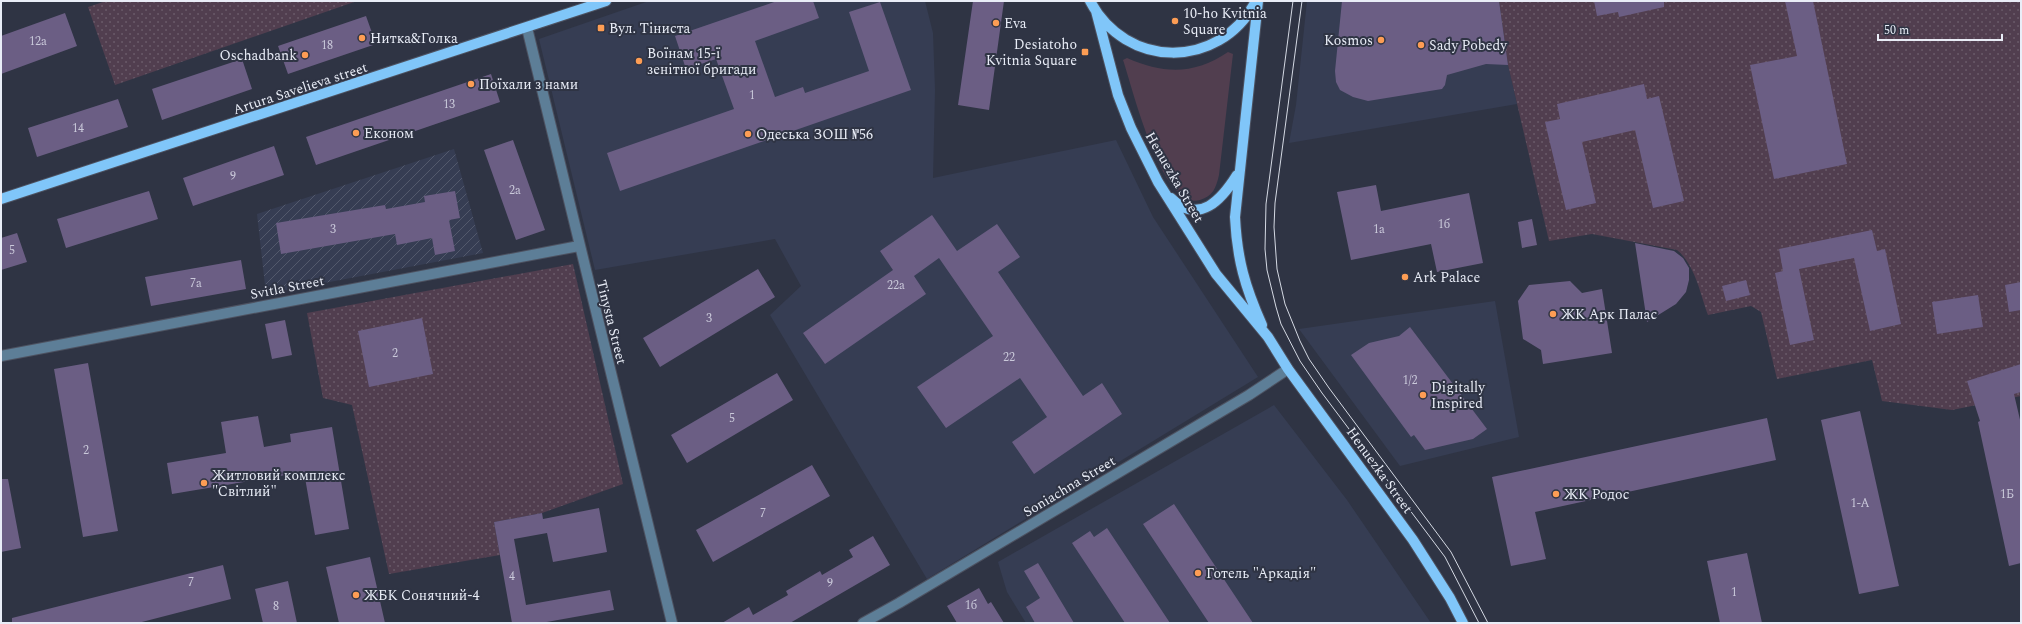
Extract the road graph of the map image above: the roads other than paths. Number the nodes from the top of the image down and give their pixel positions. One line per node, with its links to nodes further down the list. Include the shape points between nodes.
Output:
1 (606, 1): 5 (main road, Artura Savelieva street)
2 (1090, 1): 4 (main road)
3 (1257, 1): 4 (main road, via 1238,27 1223,38 1190,52 1154,51 1137,46 1121,37); 6 (main road, Henuezka Street)
4 (1096, 11): 7 (main road, Henuezka Street, via 1118,95)
5 (527, 28): 8 (main road, Artura Savelieva street); 9 (street, Tinysta Street)
6 (1238, 174): 7 (main road, via 1217,202 1197,210 1182,207); 10 (main road, Henuezka Street, via 1236,244 1243,276)
7 (1158, 182): 10 (main road, Henuezka Street, via 1216,274)
8 (1, 199)
9 (579, 246): 11 (street, Svitla Street); 13 (street, Tinysta Street)
10 (1268, 337): 12 (main road, Henuezka Street)
11 (1, 356)
12 (1288, 369): 14 (street, Soniachna Street, via 1249,395); 15 (main road, Henuezka Street, via 1413,540)
13 (672, 623)
14 (863, 623)
15 (1463, 623)

